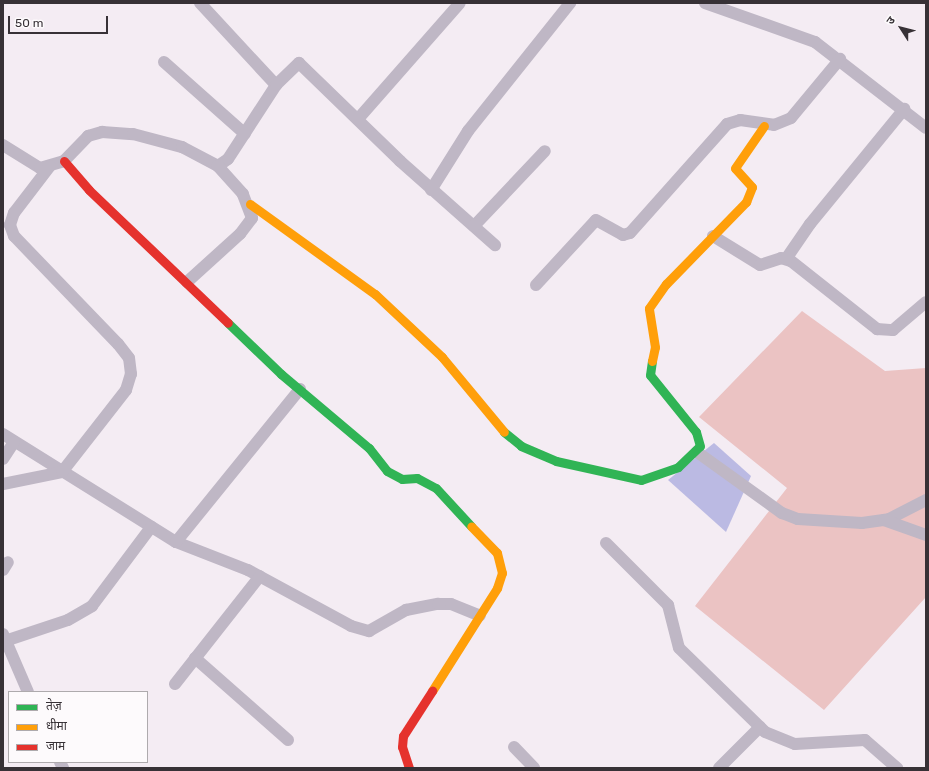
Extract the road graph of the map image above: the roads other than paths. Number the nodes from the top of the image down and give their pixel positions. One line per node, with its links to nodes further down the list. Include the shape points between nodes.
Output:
1 (200, 3): 7 (street)
2 (460, 3): 9 (street)
3 (570, 3): 18 (street, via 468,131 444,174)
4 (706, 3): 5 (street, via 815,42)
5 (840, 59): 8 (street); 10 (street, via 791,118)
6 (164, 62): 12 (street)
7 (276, 85): 9 (street, via 299,63); 12 (street)
8 (904, 109): 11 (street); 23 (street, via 810,224)
9 (358, 119): 18 (street)
10 (764, 126): 21 (street, via 742,154 735,168 752,187 752,192); 25 (street, via 740,120 727,124 630,233 623,235 596,220)
11 (926, 128)
12 (245, 134): 17 (street)
13 (3, 145): 16 (street, via 40,168)
14 (544, 150): 20 (street)
15 (64, 161): 16 (street); 17 (street, via 88,136 113,133 182,147); 24 (street, via 89,190)
16 (50, 166): 32 (street, via 14,213 10,225 14,236 118,344 128,358 131,374 126,390)
17 (218, 166): 19 (street)
18 (431, 190): 20 (street)
19 (250, 204): 24 (street, via 252,218 246,227); 30 (street, via 375,294 442,357 508,436 536,455 641,480 678,467)
20 (474, 226): 22 (street)
21 (713, 236): 23 (street, via 760,265); 30 (street, via 666,284 649,308 655,347 650,375 696,432 700,441)
22 (495, 245)
23 (786, 259): 26 (street, via 877,329 893,330)
24 (187, 282): 27 (street)
25 (536, 286)
26 (926, 302)
27 (300, 390): 38 (street); 41 (street, via 369,448 394,476 417,478 436,488 497,553 502,573)
28 (3, 434): 29 (street)
29 (14, 442): 31 (street); 32 (street)
30 (697, 452): 35 (street, via 782,512 798,519 862,523)
31 (3, 459)
32 (62, 472): 33 (street); 36 (street)
33 (3, 484)
34 (926, 500): 35 (street, via 909,511)
35 (884, 520): 37 (street)
36 (151, 527): 38 (street); 42 (street, via 92,606 68,620)
37 (926, 535)
38 (176, 542): 40 (street)
39 (606, 543): 46 (street, via 668,605 679,648)
40 (260, 576): 41 (street, via 361,630 369,631 406,610 430,605 451,604); 43 (street)
41 (480, 616): 49 (street, via 404,736 402,747)
42 (4, 638): 45 (street)
43 (195, 658): 44 (street); 47 (street)
44 (175, 684)
45 (28, 691)
46 (760, 727): 51 (street); 52 (street, via 774,738 795,744 865,740)
47 (288, 740)
48 (514, 747): 50 (street)
49 (409, 768)
50 (534, 768)
51 (719, 768)
52 (897, 768)

